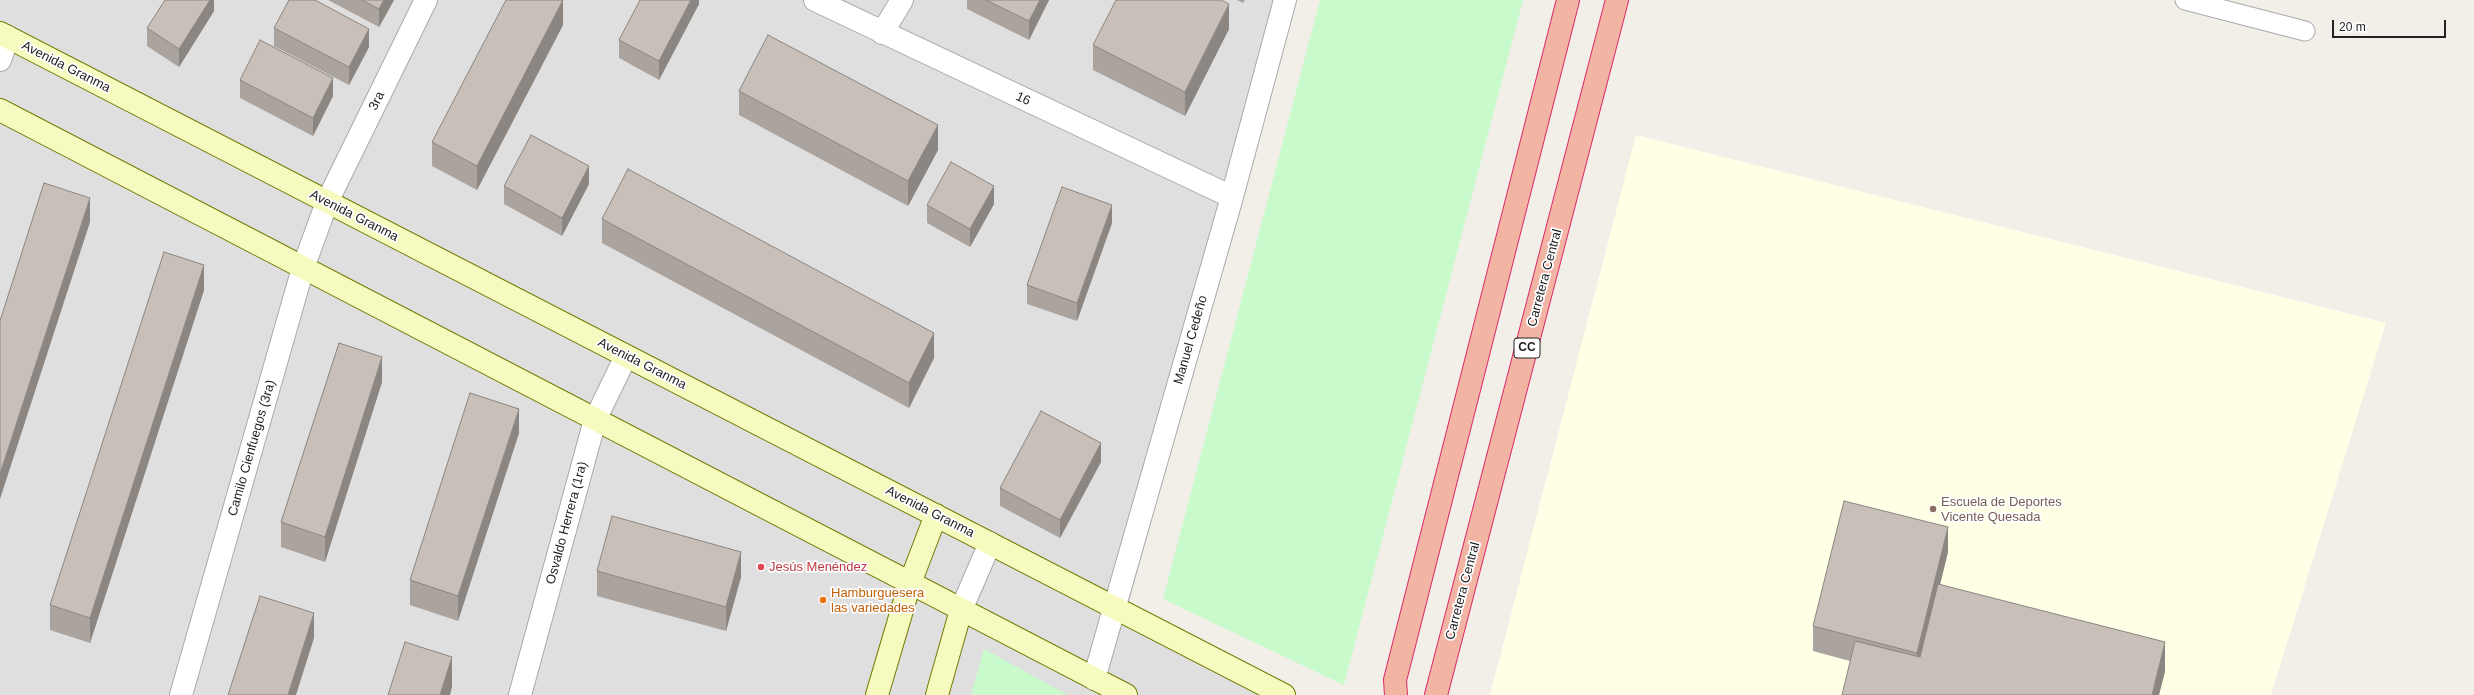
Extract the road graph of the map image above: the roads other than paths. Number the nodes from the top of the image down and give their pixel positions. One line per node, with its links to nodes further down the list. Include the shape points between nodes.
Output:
1 (426, 0): 14 (street, 3ra)
2 (815, 0): 9 (street, 16)
3 (902, 0): 9 (street)
4 (1285, 0): 13 (street, Manuel Cedeño)
5 (1568, 0): 30 (highway, via 1395,680)
6 (1617, 0): 31 (highway, Carretera Central / CC)
7 (2185, 0): 8 (lane)
8 (2305, 31)
9 (882, 34): 13 (street, 16)
10 (4, 35): 11 (street); 14 (main road, Avenida Granma)
11 (0, 60)
12 (0, 110): 15 (main road)
13 (1232, 197): 21 (street, Manuel Cedeño)
14 (327, 202): 15 (street, Camilo Cienfuegos (3ra)); 16 (main road, Avenida Granma)
15 (303, 268): 17 (main road); 24 (street, Camilo Cienfuegos (3ra))
16 (626, 356): 17 (street, Osvaldo Herrera (1ra)); 18 (main road, Avenida Granma)
17 (596, 420): 20 (main road); 25 (street, Osvaldo Herrera (1ra))
18 (936, 515): 19 (main road, Avenida Granma); 20 (main road)
19 (990, 543): 21 (main road, Avenida Granma); 22 (street)
20 (910, 584): 22 (main road); 26 (main road)
21 (1114, 607): 23 (street, Manuel Cedeño); 29 (main road, Avenida Granma)
22 (961, 610): 23 (main road); 27 (main road)
23 (1094, 679): 28 (main road)
24 (181, 695)
25 (520, 695)
26 (877, 695)
27 (937, 695)
28 (1126, 695)
29 (1284, 695)
30 (1396, 695)
31 (1436, 695)

